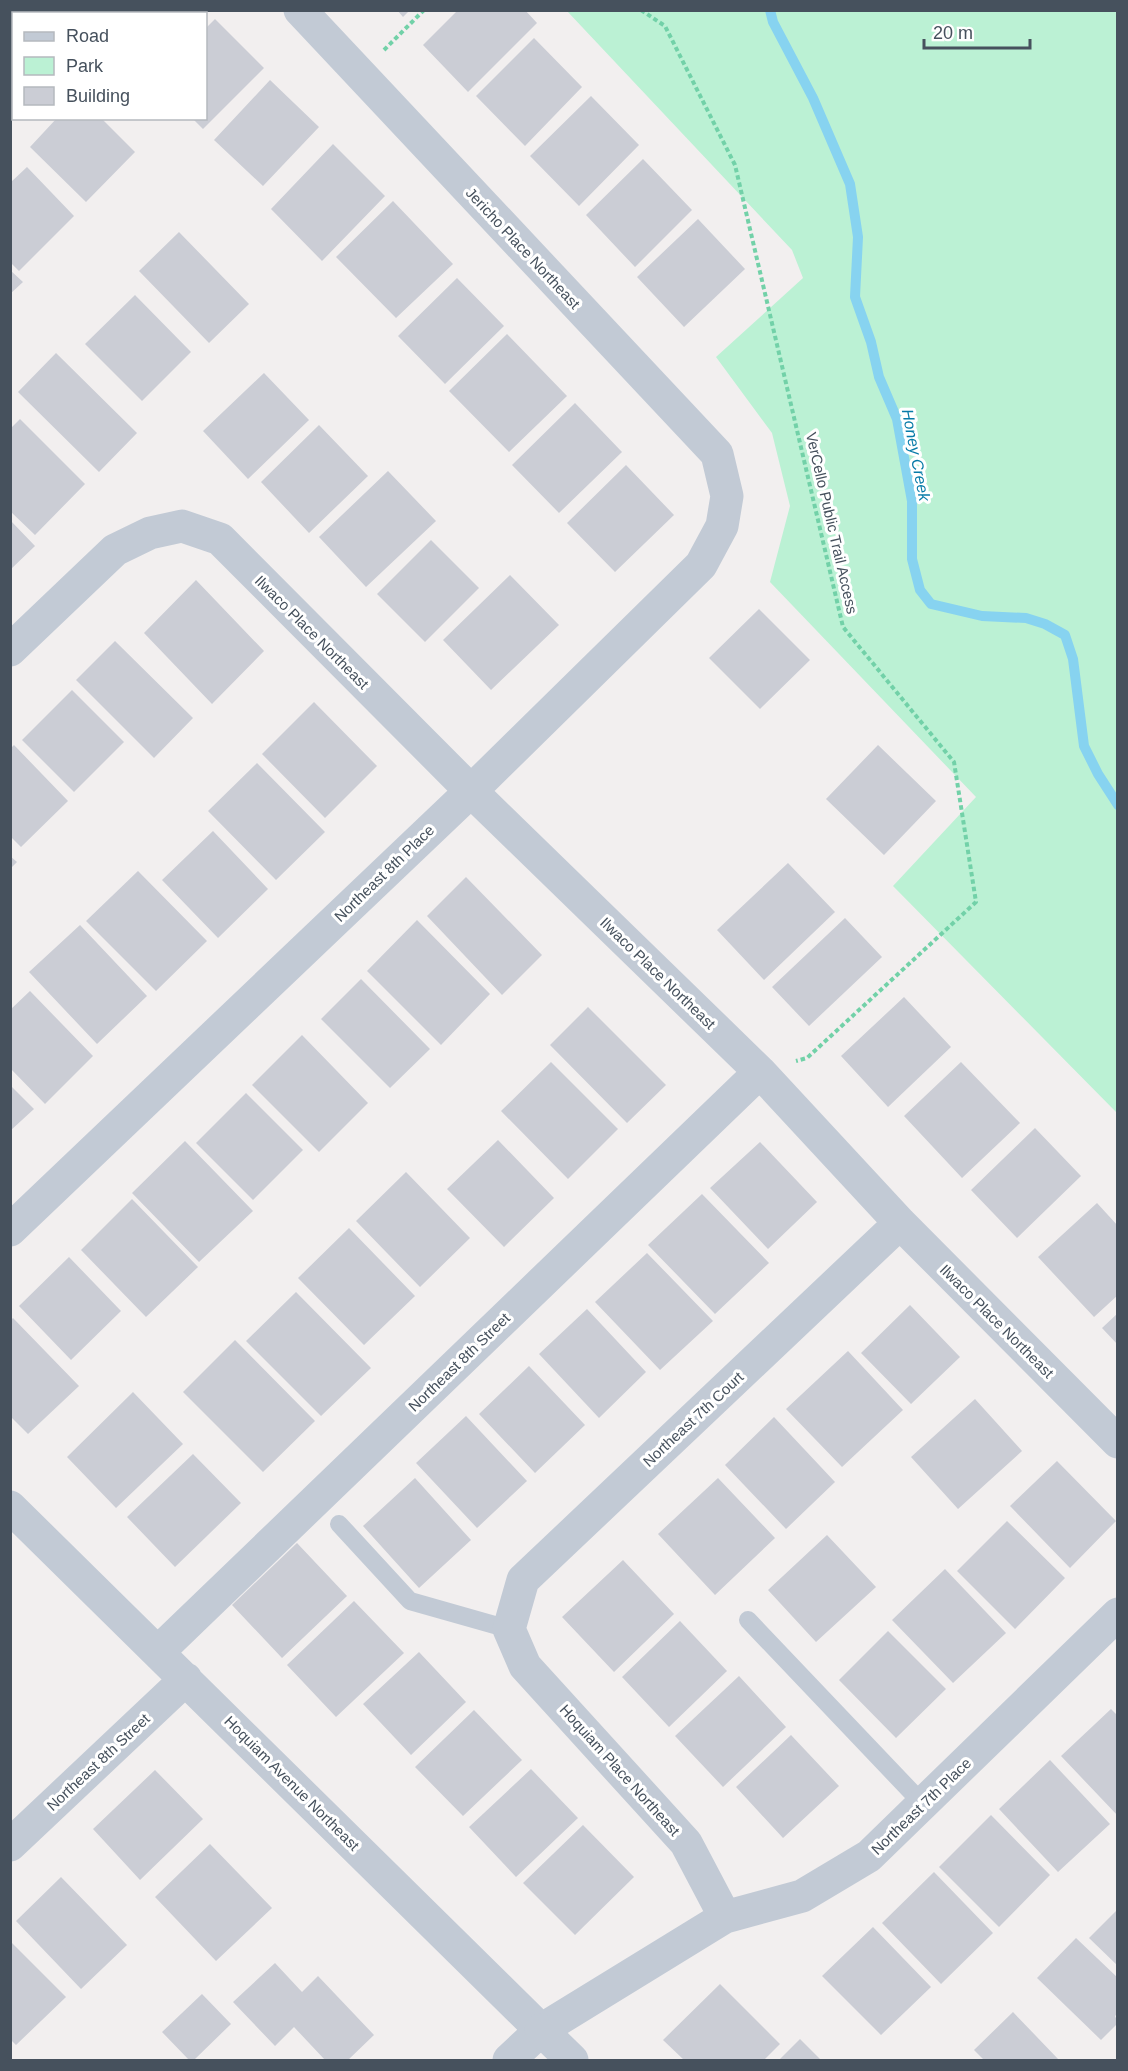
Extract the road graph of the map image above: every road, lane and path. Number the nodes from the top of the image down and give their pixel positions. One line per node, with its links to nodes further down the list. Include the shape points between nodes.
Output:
1 (300, 10): 4 (street, Jericho Place Northeast)
2 (424, 10): 4 (path)
3 (641, 10): 8 (path, VerCello Public Trail Access, via 665,26 735,165 843,627 954,762 976,902 807,1058)
4 (359, 73): 5 (street, Jericho Place Northeast, via 717,454)
5 (727, 496): 7 (street, Northeast 8th Place, via 723,526 701,565)
6 (10, 650): 7 (street, Ilwaco Place Northeast, via 115,550 150,533 182,526 220,539)
7 (471, 791): 8 (street, Ilwaco Place Northeast); 10 (street, Northeast 8th Place)
8 (760, 1072): 9 (street, Ilwaco Place Northeast); 17 (street, Northeast 8th Street)
9 (900, 1223): 11 (street, Ilwaco Place Northeast); 16 (street, Northeast 7th Court, via 523,1580)
10 (10, 1230)
11 (1118, 1442)
12 (10, 1507): 17 (street, Hoquiam Avenue Northeast)
13 (339, 1524): 16 (lane, via 410,1601)
14 (1118, 1614): 19 (street, Northeast 7th Place)
15 (748, 1620): 19 (lane)
16 (508, 1629): 21 (street, Hoquiam Place Northeast, via 525,1666 686,1843)
17 (158, 1652): 18 (street, Hoquiam Avenue Northeast)
18 (186, 1679): 20 (street, Northeast 8th Street); 22 (street, Hoquiam Avenue Northeast)
19 (923, 1804): 21 (street, Northeast 7th Place, via 870,1856 802,1896)
20 (10, 1845)
21 (725, 1917): 22 (street, Northeast 7th Place)
22 (541, 2030): 23 (street, Northeast 7th Place); 24 (street, Hoquiam Avenue Northeast)
23 (509, 2061)
24 (572, 2061)

